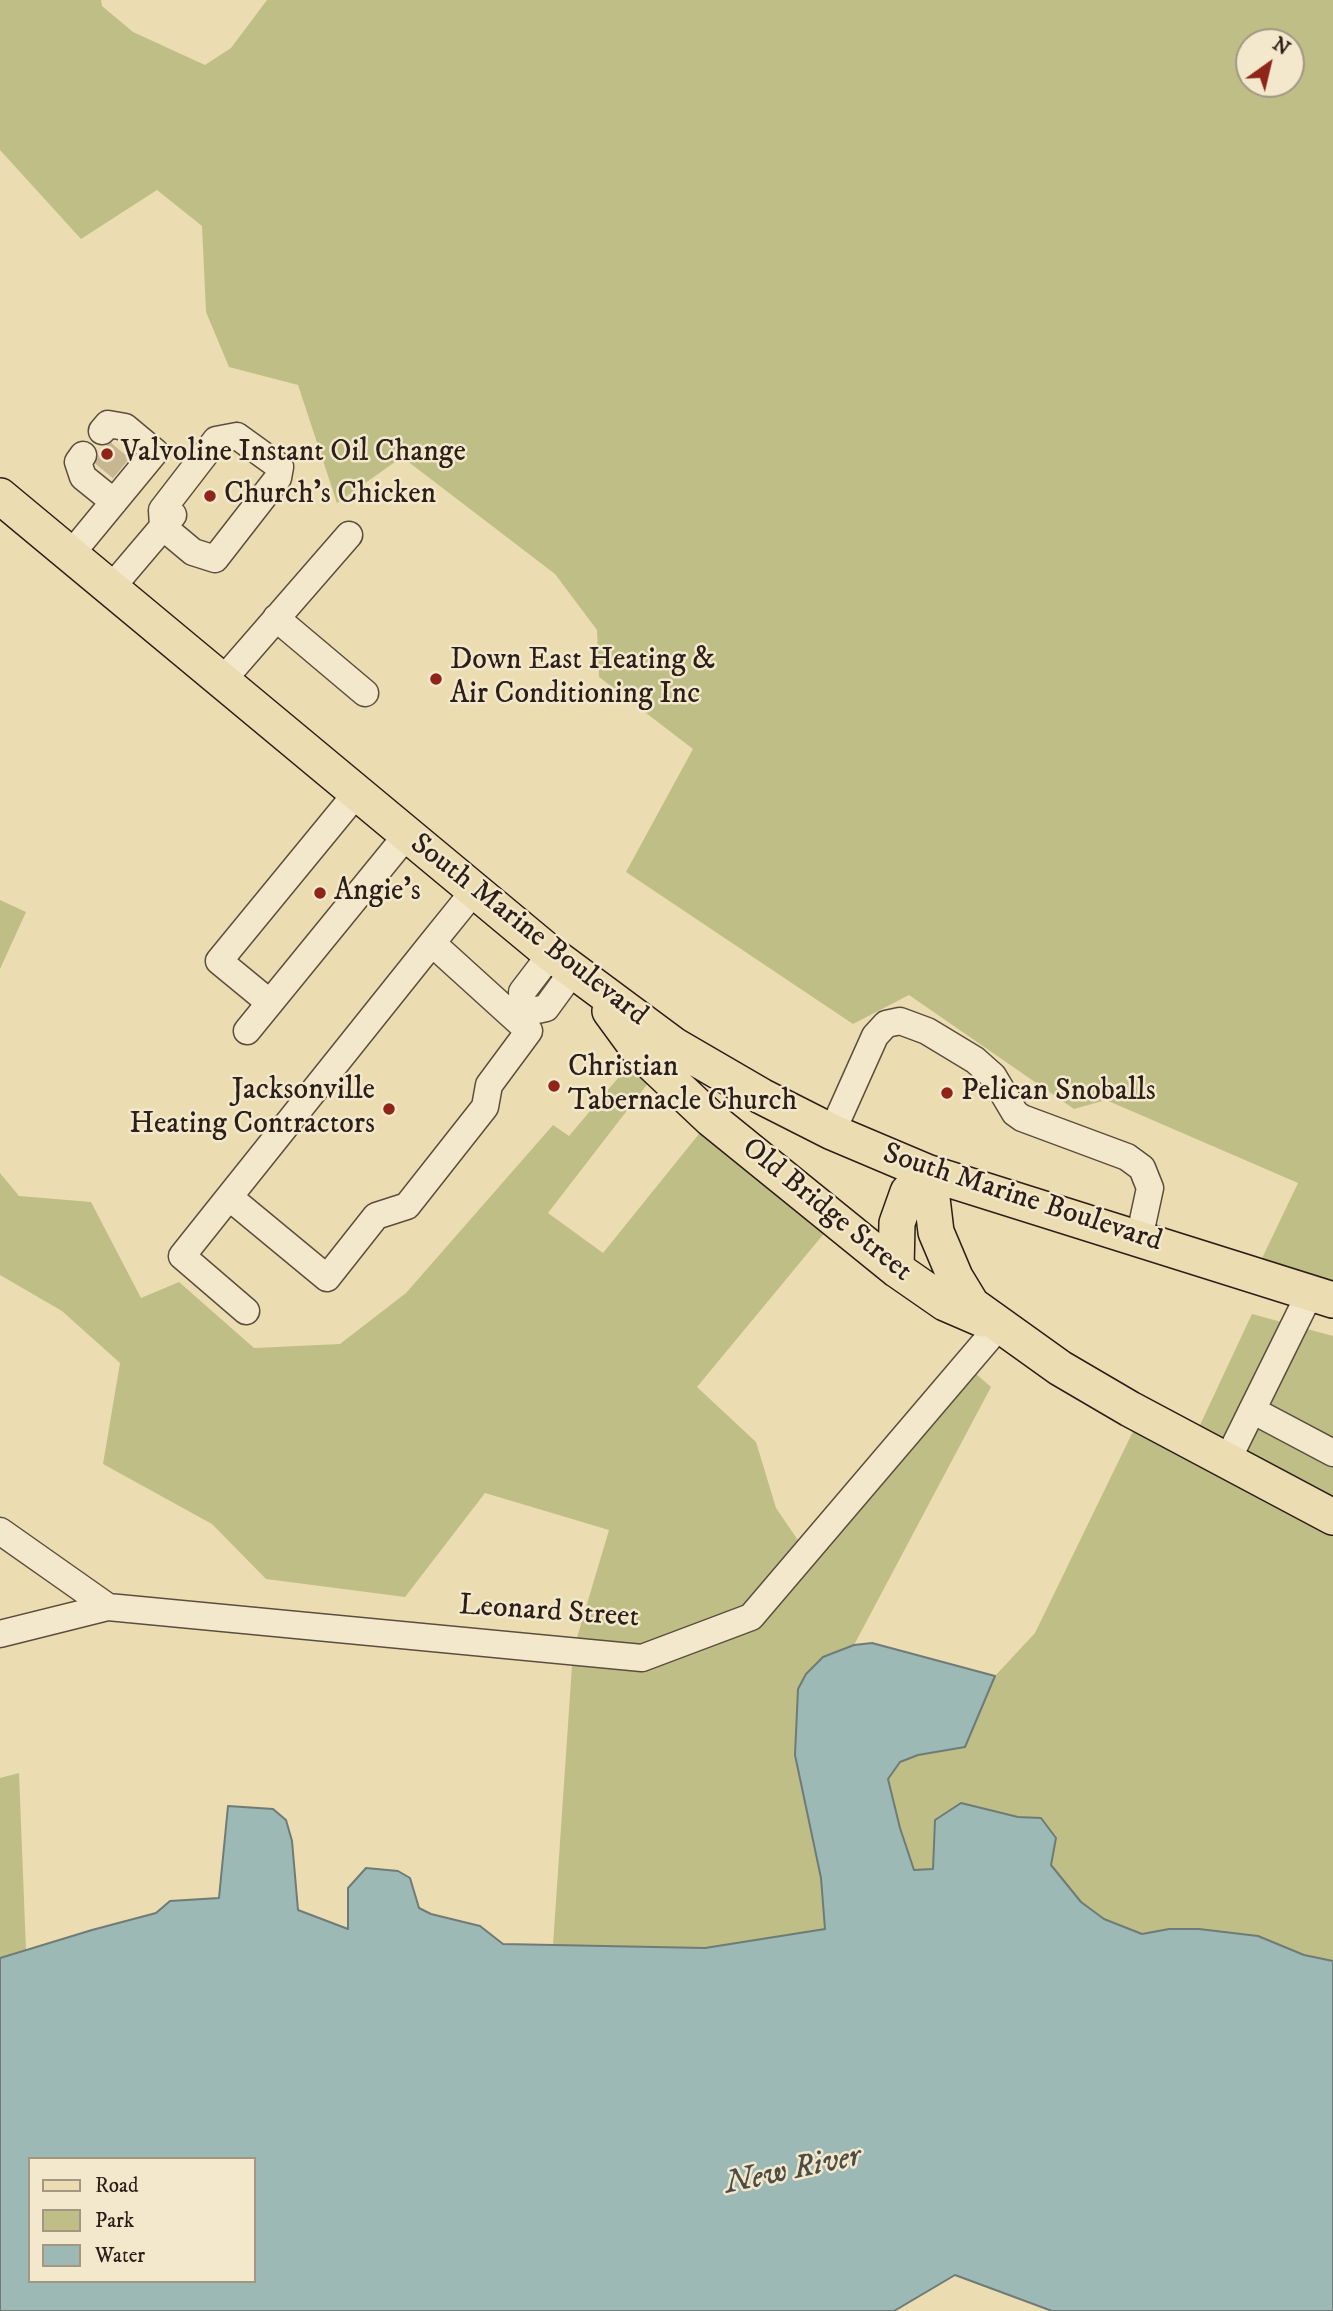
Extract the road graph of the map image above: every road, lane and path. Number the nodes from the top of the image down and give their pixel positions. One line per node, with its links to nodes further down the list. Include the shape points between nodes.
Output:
1 (116, 436): 2 (street)
2 (152, 457): 4 (street); 6 (street)
3 (91, 466): 6 (street)
4 (181, 486): 7 (street, via 162,510); 9 (street, via 216,440 237,436 280,467 278,478 215,559)
5 (0, 496): 10 (main road, South Marine Boulevard)
6 (114, 502): 10 (street)
7 (163, 527): 9 (street); 9 (street, via 221,457 238,454 251,462 257,470 256,485 208,543); 11 (street)
8 (349, 535): 12 (street)
9 (188, 548)
10 (71, 554): 11 (main road, South Marine Boulevard)
11 (111, 588): 13 (main road, South Marine Boulevard)
12 (276, 618): 13 (street); 14 (street)
13 (222, 681): 15 (main road, South Marine Boulevard)
14 (365, 692)
15 (356, 794): 16 (main road, South Marine Boulevard); 20 (street, via 219,961)
16 (407, 836): 17 (main road, South Marine Boulevard); 20 (street)
17 (474, 891): 18 (street); 19 (main road, South Marine Boulevard)
18 (432, 943): 21 (street); 25 (street)
19 (570, 968): 21 (street, via 546,1009); 23 (main road, South Marine Boulevard, via 675,1046); 27 (main road, Old Bridge Street, via 640,1052 711,1119)
20 (270, 1003): 22 (street)
21 (520, 1017): 25 (street, via 529,1031 489,1084 485,1107 407,1206 376,1216 327,1278)
22 (247, 1031)
23 (832, 1132): 24 (main road, South Marine Boulevard); 26 (street, via 875,1037 886,1024 900,1021 927,1031 975,1060 993,1076 1021,1118 1127,1157 1142,1168 1150,1188)
24 (929, 1173): 26 (main road, South Marine Boulevard); 27 (main road, via 908,1192 897,1223); 30 (main road, Old Bridge Street, via 936,1232 955,1276 972,1305)
25 (229, 1196): 29 (street, via 182,1256)
26 (1139, 1239): 28 (main road, South Marine Boulevard)
27 (897, 1269): 30 (main road, Old Bridge Street, via 945,1303)
28 (1321, 1297): 31 (street)
29 (246, 1311)
30 (999, 1326): 33 (main road, Old Bridge Street, via 1060,1368); 36 (street, Leonard Street, via 751,1617 642,1658)
31 (1252, 1410): 32 (street); 33 (street)
32 (1333, 1453)
33 (1227, 1461): 34 (main road, Old Bridge Street)
34 (1333, 1517)
35 (0, 1531): 36 (street)
36 (108, 1607): 37 (street, Leonard Street)
37 (0, 1634)

